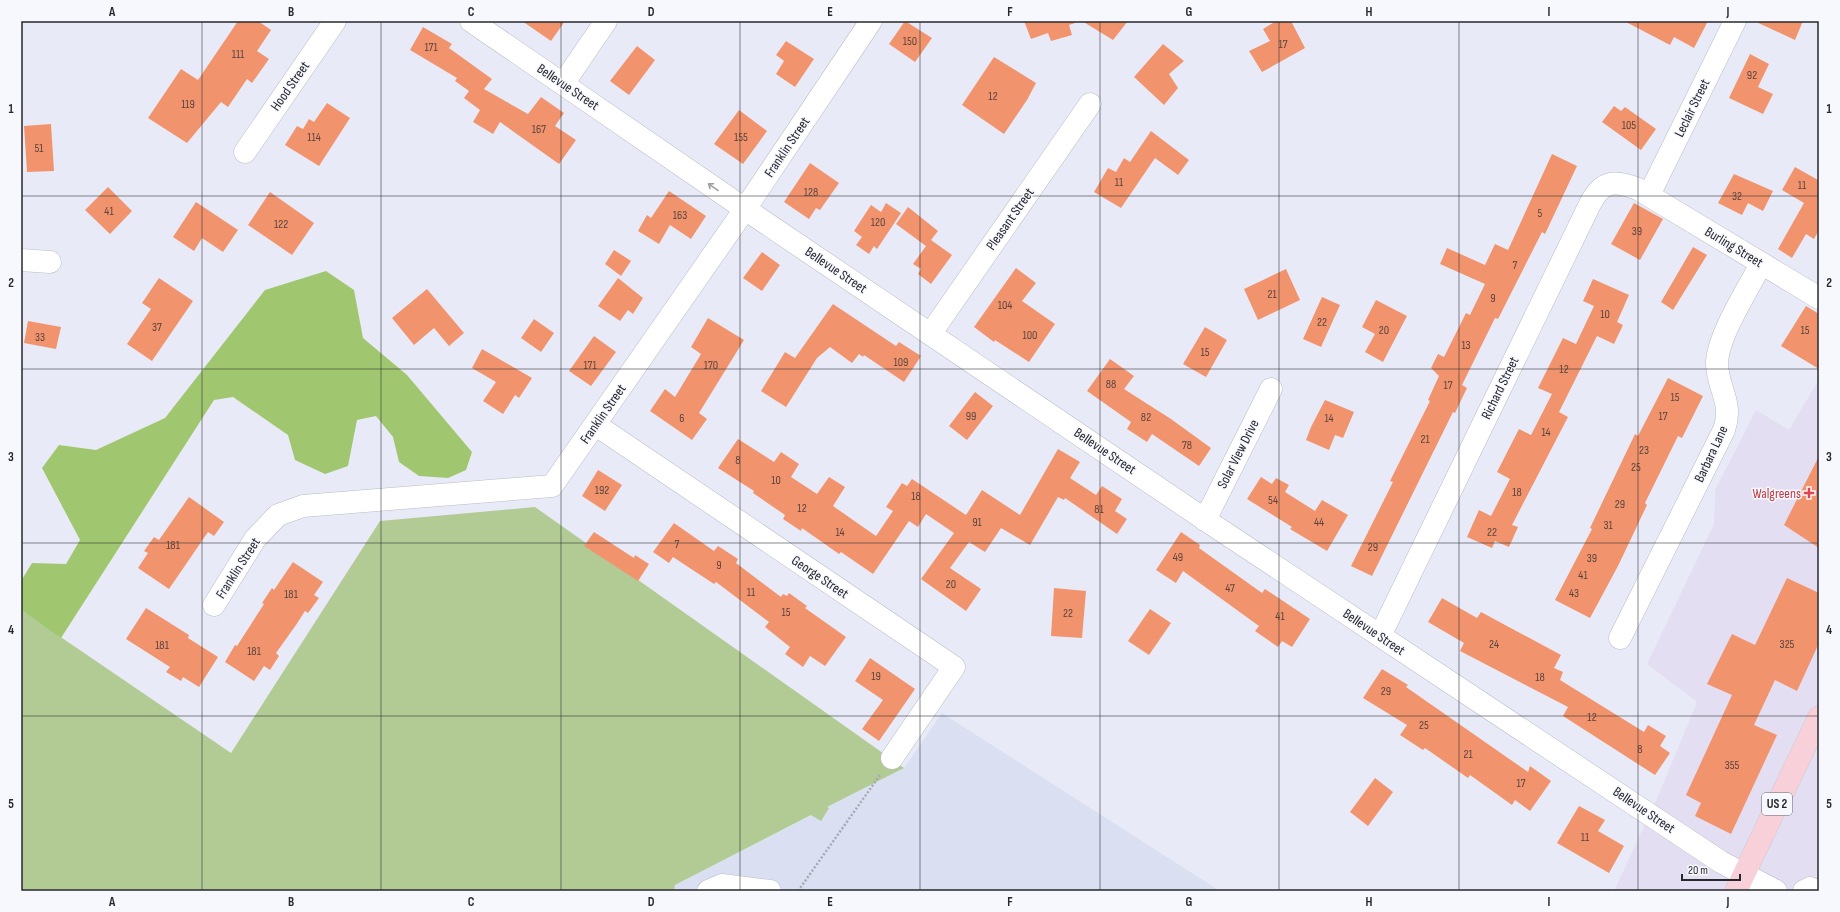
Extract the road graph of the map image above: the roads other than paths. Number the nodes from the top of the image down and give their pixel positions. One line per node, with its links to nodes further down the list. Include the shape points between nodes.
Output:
1 (335, 21): 8 (street, Hood Street)
2 (471, 21): 6 (street, Bellevue Street)
3 (606, 21): 6 (street)
4 (871, 21): 10 (street, Franklin Street)
5 (1735, 21): 9 (street, Leclair Street)
6 (563, 84): 10 (street, Bellevue Street, one-way to 6)
7 (1090, 104): 15 (street, Pleasant Street)
8 (245, 152)
9 (1649, 195): 13 (street, Burling Street); 20 (street, Richard Street, via 1628,185 1616,183 1605,186 1593,199)
10 (745, 209): 15 (street, Bellevue Street); 17 (street, Franklin Street)
11 (21, 260): 12 (street)
12 (50, 262)
13 (1762, 264): 14 (street, Burling Street); 21 (street, Barbara Lane, via 1728,327 1719,351 1717,362 1728,413 1724,430)
14 (1819, 298)
15 (930, 333): 18 (street, Bellevue Street)
16 (1271, 389): 18 (street, Solar View Drive)
17 (596, 425): 19 (street, Franklin Street, via 552,486 303,506 278,515 255,539); 23 (street, George Street, via 954,667)
18 (1205, 520): 20 (street, Bellevue Street)
19 (214, 605)
20 (1380, 636): 24 (street, Bellevue Street, via 1721,862)
21 (1620, 638)
22 (1819, 717): 24 (main road, US 2)
23 (892, 758)
24 (1740, 882): 27 (street, Bellevue Street)
25 (708, 891): 26 (street, via 722,885)
26 (770, 891)
27 (1776, 891)
28 (1804, 891): 29 (street, via 1810,888)
29 (1816, 891)

